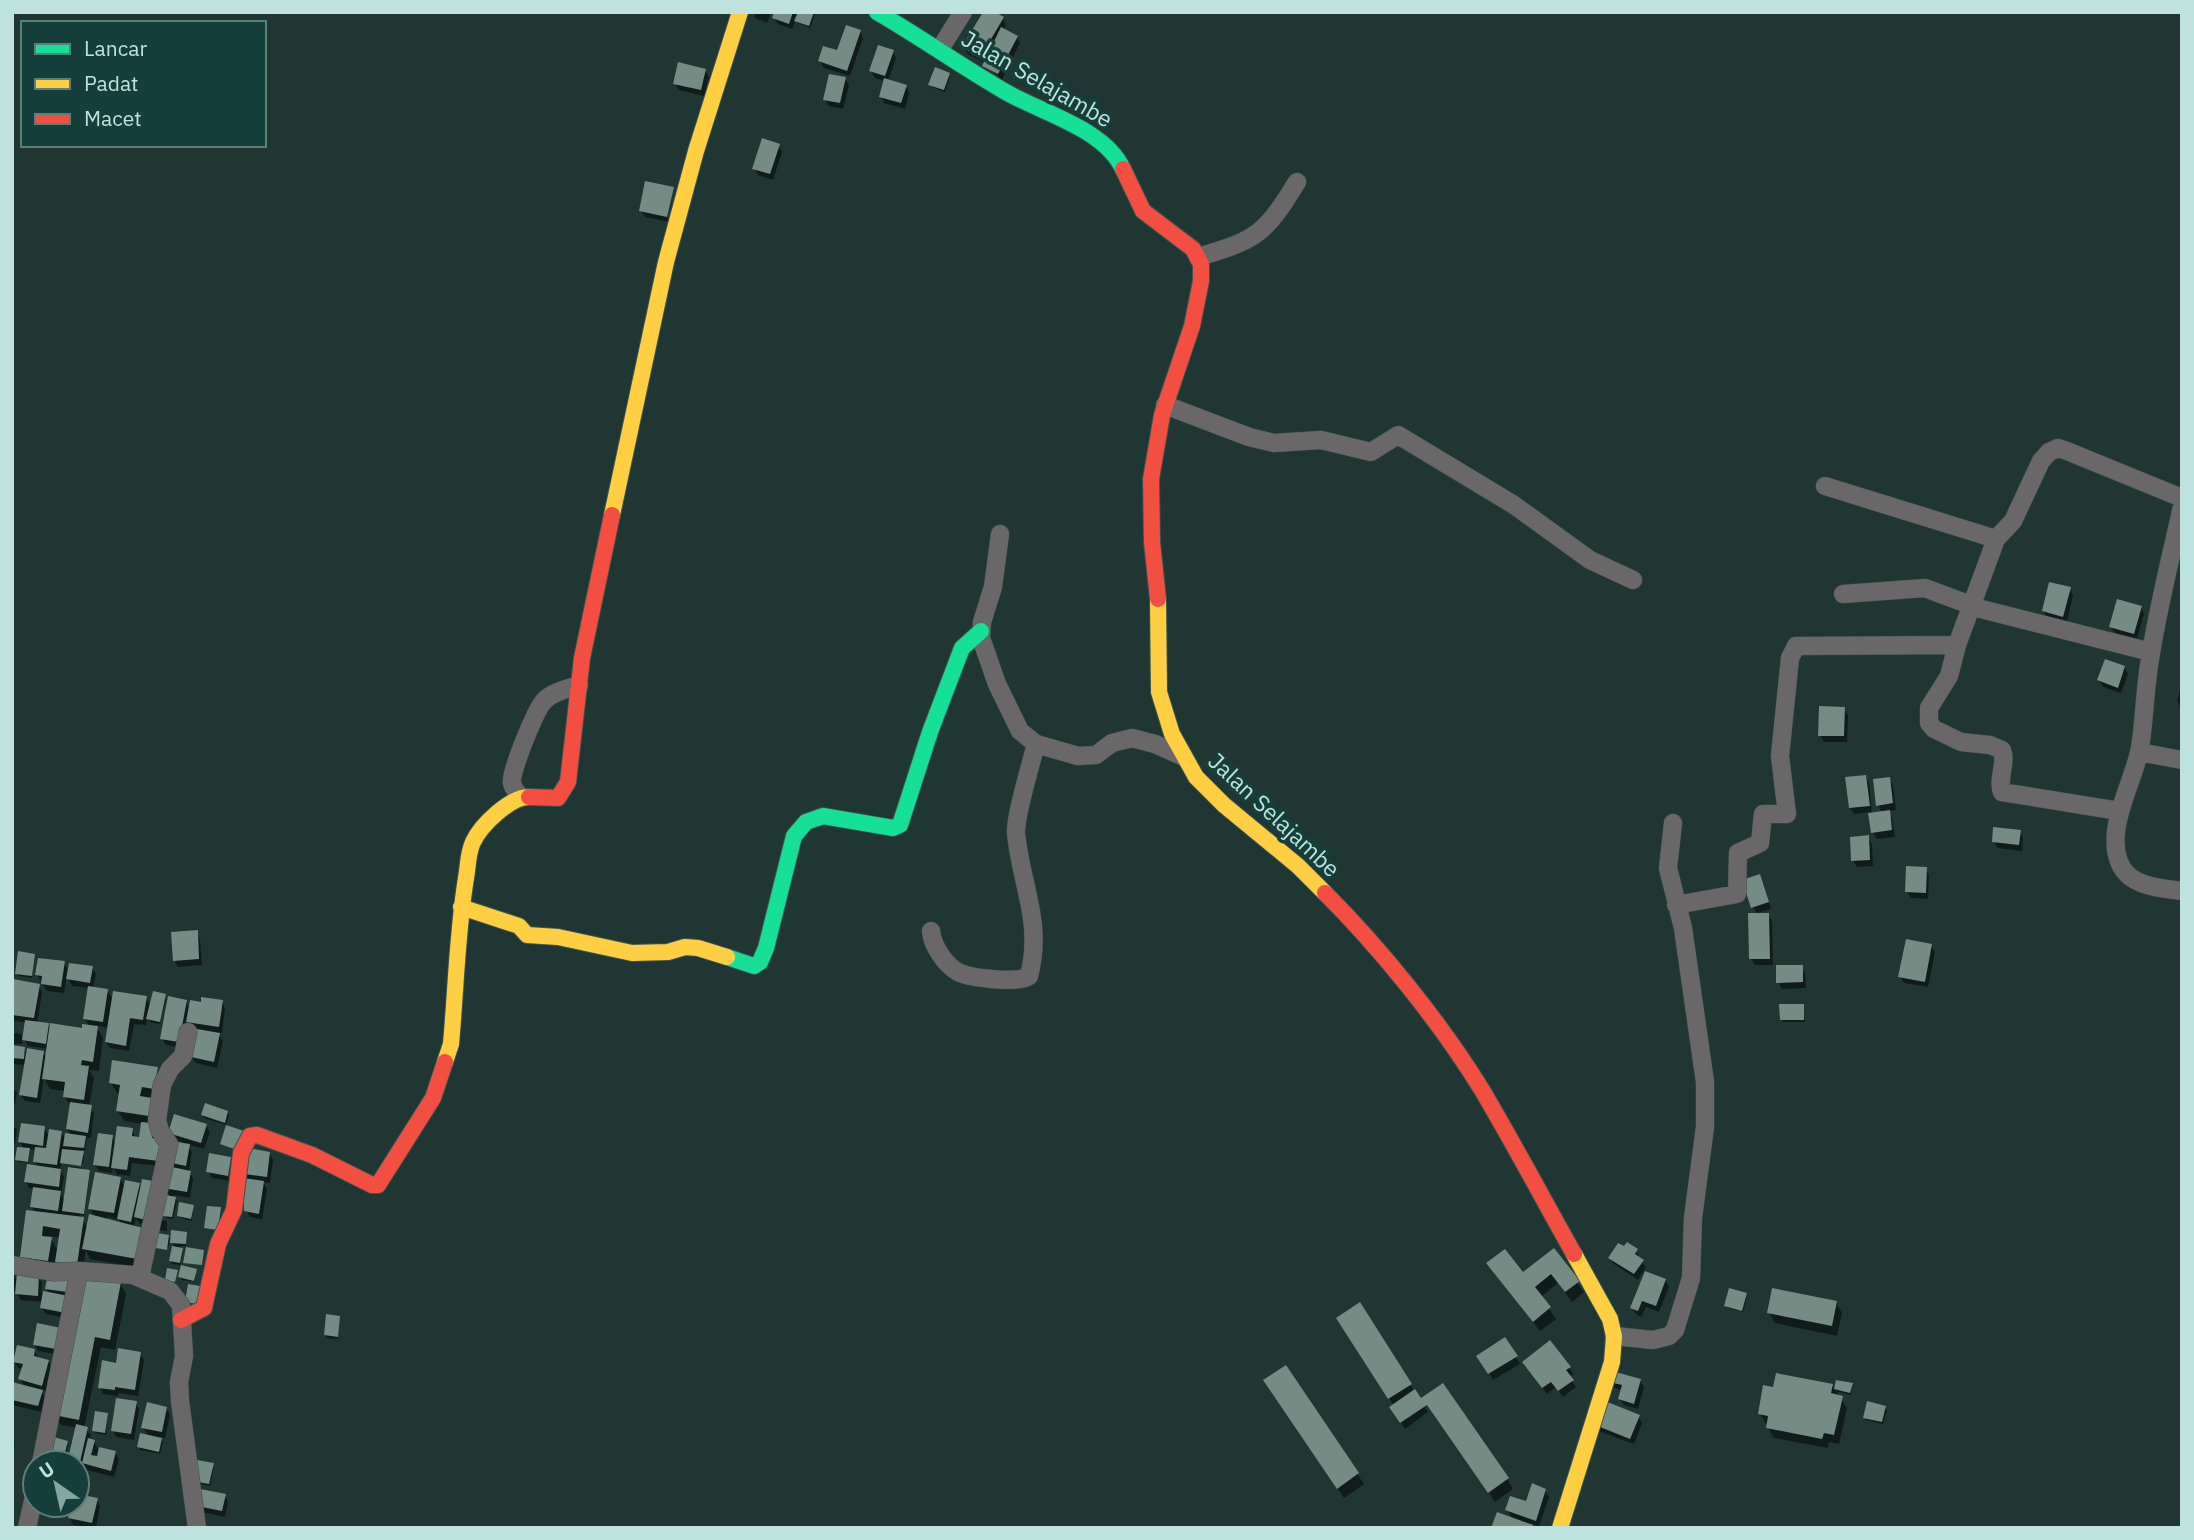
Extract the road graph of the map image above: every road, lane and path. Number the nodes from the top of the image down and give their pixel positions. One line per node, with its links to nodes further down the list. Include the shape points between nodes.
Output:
1 (740, 12): 19 (street, via 666,262)
2 (877, 12): 4 (street, Jalan Selajambe)
3 (962, 12): 4 (street)
4 (940, 50): 6 (street, Jalan Selajambe, via 1006,92 1102,142 1120,162 1143,211)
5 (1297, 182): 6 (street, via 1276,216 1255,236)
6 (1198, 257): 7 (street, Jalan Selajambe, via 1202,272 1192,326)
7 (1165, 405): 13 (street, via 1274,443 1321,440 1371,453 1398,435 1514,505 1590,560); 22 (street, Jalan Selajambe, via 1150,503 1159,612 1158,676 1161,703)
8 (1825, 486): 12 (street)
9 (2182, 498): 12 (street, via 2058,448 2041,461 2012,521)
10 (2182, 507): 18 (street)
11 (1000, 534): 16 (street)
12 (1996, 539): 15 (street)
13 (1633, 580)
14 (1843, 594): 15 (street, via 1925,588)
15 (1972, 606): 17 (street); 18 (street)
16 (981, 631): 20 (street, via 1011,716); 29 (street, via 962,648 900,825 893,828 823,816 801,826 794,836 766,948 754,966 698,948 632,953 527,934 519,926)
17 (1957, 645): 25 (street, via 1949,676 1929,708 1934,729 1961,742 2002,750 2002,792); 28 (street, via 1796,646 1790,658 1780,756 1787,814 1763,814 1760,843 1738,853 1737,894)
18 (2151, 652): 21 (street)
19 (579, 685): 24 (street, via 541,703 511,780); 24 (street, via 563,793 554,799)
20 (1036, 744): 22 (street, via 1089,757 1112,743 1132,738); 30 (street, via 1016,830 1034,917 1029,976 1009,981 957,972 935,947)
21 (2139, 752): 23 (street); 25 (street)
22 (1184, 757): 36 (street, Jalan Selajambe, via 1214,795 1298,866 1354,922 1434,1021 1480,1089 1591,1283)
23 (2182, 760)
24 (520, 797): 29 (street, via 481,829 472,843)
25 (2119, 811): 27 (street, via 2116,851 2125,873 2152,886)
26 (1673, 823): 28 (street, via 1668,868)
27 (2182, 891)
28 (1676, 905): 36 (street, via 1705,1082 1691,1278 1669,1336 1653,1340)
29 (461, 907): 35 (street, via 451,1044 433,1098 384,1178 372,1185 299,1150 250,1136 242,1153 234,1210 218,1244 204,1308)
30 (931, 931)
31 (188, 1032): 34 (street, via 183,1056 162,1085 157,1120 169,1144)
32 (12, 1265): 33 (street)
33 (79, 1271): 34 (street); 37 (street)
34 (140, 1277): 35 (street, via 175,1295 181,1305)
35 (181, 1320): 38 (street, via 180,1402)
36 (1614, 1336): 39 (street, Jalan Selajambe, via 1612,1362)
37 (44, 1449)
38 (197, 1528)
39 (1560, 1528)

